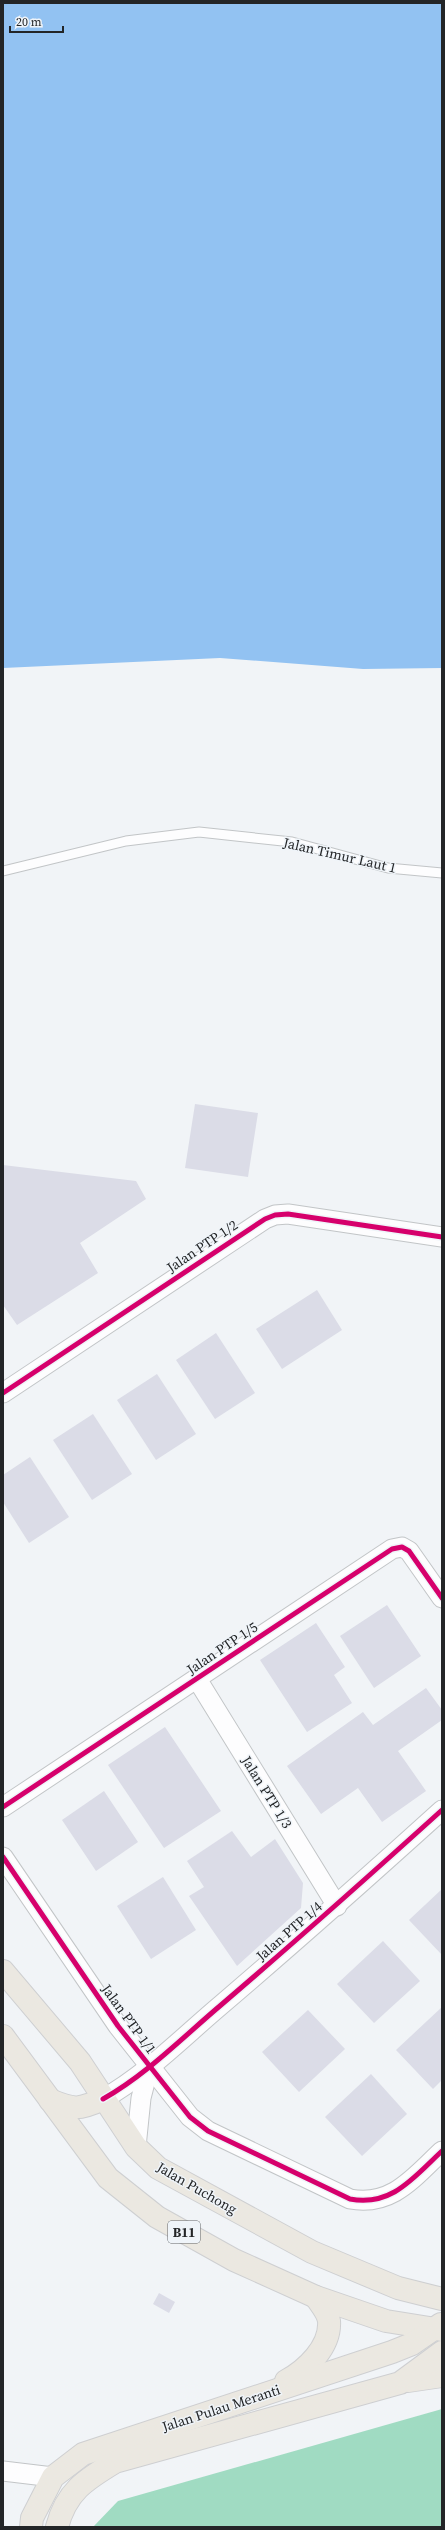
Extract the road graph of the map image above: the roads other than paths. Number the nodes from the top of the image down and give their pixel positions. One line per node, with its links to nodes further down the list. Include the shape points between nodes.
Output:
1 (3, 871): 2 (lane, Jalan Timur Laut 1, via 126,841 199,832 292,842 388,868)
2 (442, 873)
3 (442, 1237): 4 (street, Jalan PTP 1/2, via 288,1214 275,1215 265,1219)
4 (3, 1393)
5 (442, 1598): 6 (street, Jalan PTP 1/5, via 409,1551 402,1547 392,1549)
6 (197, 1679): 7 (street, Jalan PTP 1/5); 10 (street, Jalan PTP 1/3)
7 (3, 1807)
8 (442, 1810): 10 (street, Jalan PTP 1/4)
9 (3, 1857): 13 (street, Jalan PTP 1/1, via 118,2026)
10 (337, 1906): 13 (street, Jalan PTP 1/4)
11 (3, 1971): 14 (main road, Jalan Puchong, via 80,2062)
12 (3, 2036): 15 (main road, B11)
13 (149, 2067): 14 (street, Jalan PTP 1/4); 16 (street, via 141,2098); 17 (street, Jalan PTP 1/1, via 190,2117 215,2134 350,2199 364,2202 386,2198)
14 (103, 2099): 15 (main road, via 83,2108 70,2108); 16 (main road, Jalan Puchong)
15 (50, 2100): 18 (main road, B11, via 108,2178 157,2217 234,2260)
16 (136, 2147): 19 (main road, Jalan Puchong, via 158,2168 312,2252 398,2288)
17 (442, 2151)
18 (316, 2297): 20 (main road, B11, via 386,2321); 24 (main road, via 329,2321 326,2338 319,2352 306,2367 291,2378)
19 (442, 2299)
20 (440, 2327): 24 (main road, Jalan Pulau Meranti, via 412,2344 392,2352)
21 (442, 2352): 23 (main road, Jalan Pulau Meranti)
22 (442, 2376): 23 (main road)
23 (400, 2383): 28 (main road, Jalan Pulau Meranti, via 115,2462 83,2481 62,2511)
24 (253, 2398): 26 (main road, Jalan Pulau Meranti, via 83,2454)
25 (3, 2471): 26 (street)
26 (53, 2477): 27 (main road, Jalan Pulau Meranti, via 32,2518)
27 (31, 2527)
28 (57, 2527)

